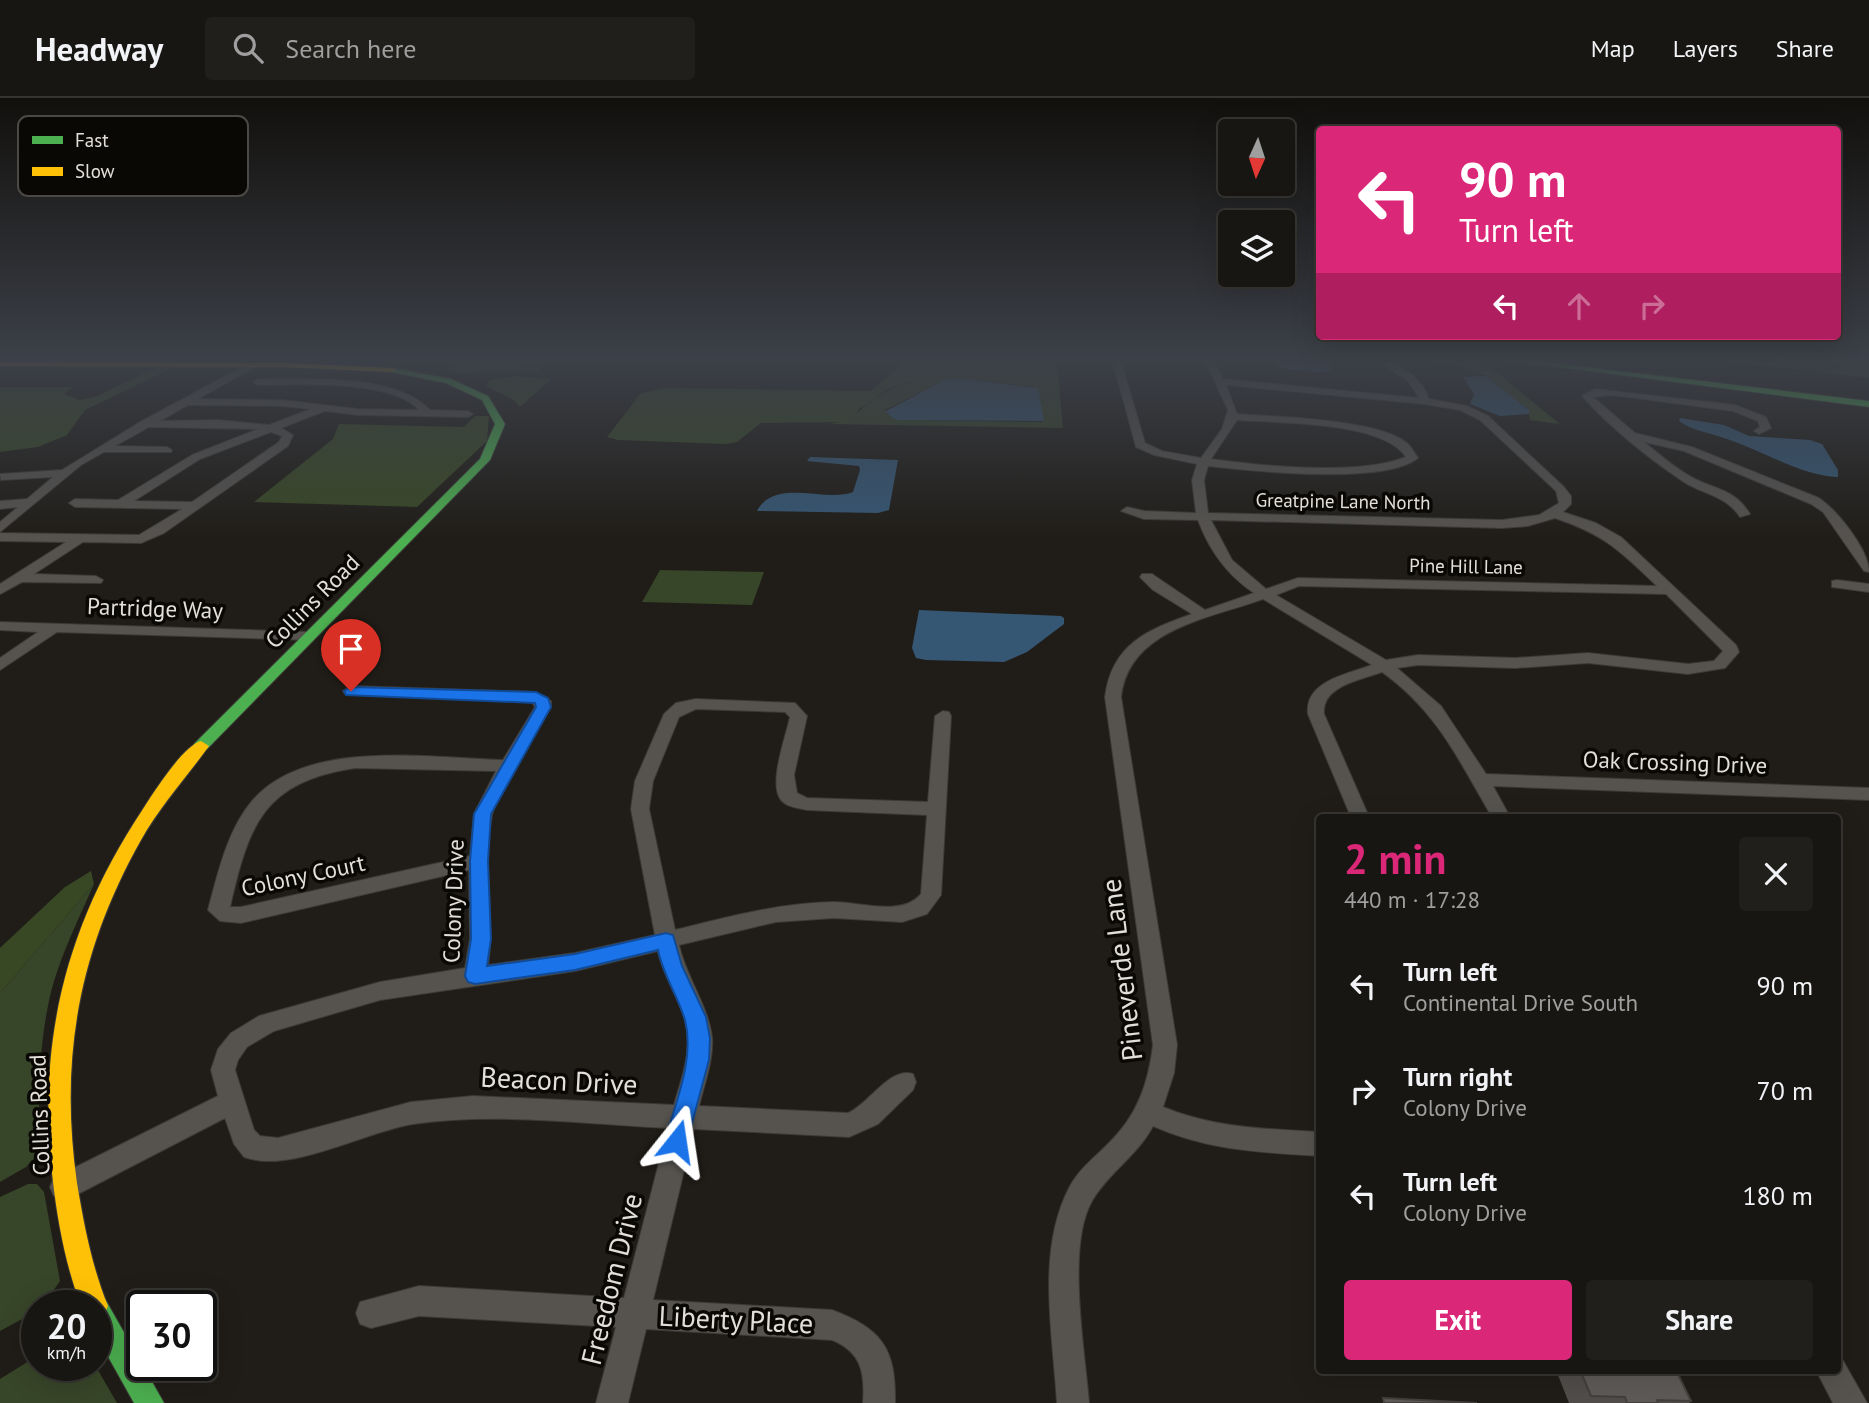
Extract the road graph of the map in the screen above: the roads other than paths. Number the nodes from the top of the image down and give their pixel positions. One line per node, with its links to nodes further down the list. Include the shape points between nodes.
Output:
1 (155, 419): 10 (street)
2 (295, 419): 11 (street)
3 (497, 419): 43 (main road, Collins Road, via 500,426 494,449 485,460)
4 (1133, 419): 16 (street, via 1140,445 1166,457)
5 (1233, 419): 16 (street)
6 (1252, 419): 16 (street, via 1376,432 1401,442 1412,458 1407,464 1372,470)
7 (1485, 419): 25 (street, via 1560,489 1565,504)
8 (1613, 419): 13 (street)
9 (1762, 419): 12 (street, via 1766,428)
10 (144, 425): 11 (street); 14 (street)
11 (271, 428): 21 (street, via 196,457); 23 (street, via 288,435 284,444)
12 (1759, 430)
13 (1633, 436): 26 (street, via 1688,480 1737,503); 31 (street, via 1688,449 1815,501 1827,509)
14 (102, 449): 15 (street); 17 (street)
15 (167, 450)
16 (1202, 462): 27 (street, via 1196,483)
17 (64, 473): 18 (street); 19 (street)
18 (1, 477)
19 (31, 502): 22 (street); 28 (street)
20 (75, 503): 21 (street)
21 (121, 504): 23 (street)
22 (0, 505)
23 (195, 506): 30 (street, via 141,539)
24 (1127, 511): 27 (street, Greatpine Lane North)
25 (1556, 513): 27 (street, Greatpine Lane North, via 1502,524); 38 (street, via 1607,534)
26 (1744, 514)
27 (1205, 517): 39 (street, via 1222,556)
28 (0, 528)
29 (0, 537): 30 (street)
30 (78, 540): 33 (street)
31 (1869, 568)
32 (1147, 577): 40 (street)
33 (22, 578): 34 (street); 37 (street)
34 (96, 580)
35 (1836, 584): 36 (street)
36 (1869, 588)
37 (0, 590)
38 (1670, 590): 39 (street, Pine Hill Lane, via 1314,581); 45 (street, via 1728,645 1731,652 1719,665 1688,669 1588,657 1532,663 1418,660)
39 (1262, 593): 40 (street, Pineverde Lane); 45 (street)
40 (1203, 615): 59 (street, Pineverde Lane, via 1140,642 1114,681 1165,1045 1162,1078)
41 (0, 626): 42 (street, Partridge Way)
42 (53, 628): 43 (street, Partridge Way); 44 (street)
43 (309, 636): 62 (main road, Collins Road, via 185,762 108,878 83,937 64,1011 56,1069)
44 (0, 665)
45 (1386, 665): 49 (street, via 1438,715); 52 (street, via 1325,688 1315,705)
46 (351, 691): 48 (street, Colony Drive, via 536,697 543,707)
47 (943, 716): 51 (street)
48 (508, 766): 54 (street, Colony Drive, via 483,814); 54 (street, Colony Court, via 355,762 299,774 279,784 253,808 227,872 219,910 241,915)
49 (1479, 780): 50 (street, Oak Crossing Drive); 53 (street)
50 (1869, 794)
51 (937, 809): 55 (street, via 931,895 916,911 802,911 751,918); 55 (street, Freedom Drive, via 795,801 788,796 785,775 799,716 795,710 781,706 682,707 672,714 640,798 642,829)
52 (1359, 814)
53 (1499, 814)
54 (479, 861): 56 (street, Colony Drive, via 481,939)
55 (666, 940): 56 (street, via 575,962); 60 (street, Freedom Drive, via 700,1038)
56 (475, 976): 58 (street, via 380,992 267,1023 239,1040 227,1056 223,1070)
57 (904, 1082): 60 (street, Beacon Drive, via 869,1116 849,1125)
58 (231, 1102): 60 (street, Beacon Drive, via 243,1136 253,1148 278,1150 441,1108); 62 (street)
59 (1150, 1113): 61 (street, via 1190,1130); 71 (street, Pineverde Lane, via 1090,1179 1077,1199 1068,1229 1065,1264)
60 (683, 1117): 65 (street, Freedom Drive)
61 (1316, 1144)
62 (64, 1187): 63 (main road, Collins Road)
63 (90, 1290)
64 (371, 1313): 65 (street, Liberty Place, via 419,1301)
65 (635, 1313): 69 (street, Freedom Drive); 70 (street, Liberty Place, via 832,1325 851,1331 866,1343 877,1362)
66 (112, 1335): 68 (main road, Collins Road)
67 (1833, 1374): 72 (street)
68 (150, 1403)
69 (612, 1403)
70 (879, 1403)
71 (1073, 1403)
72 (1851, 1403)

